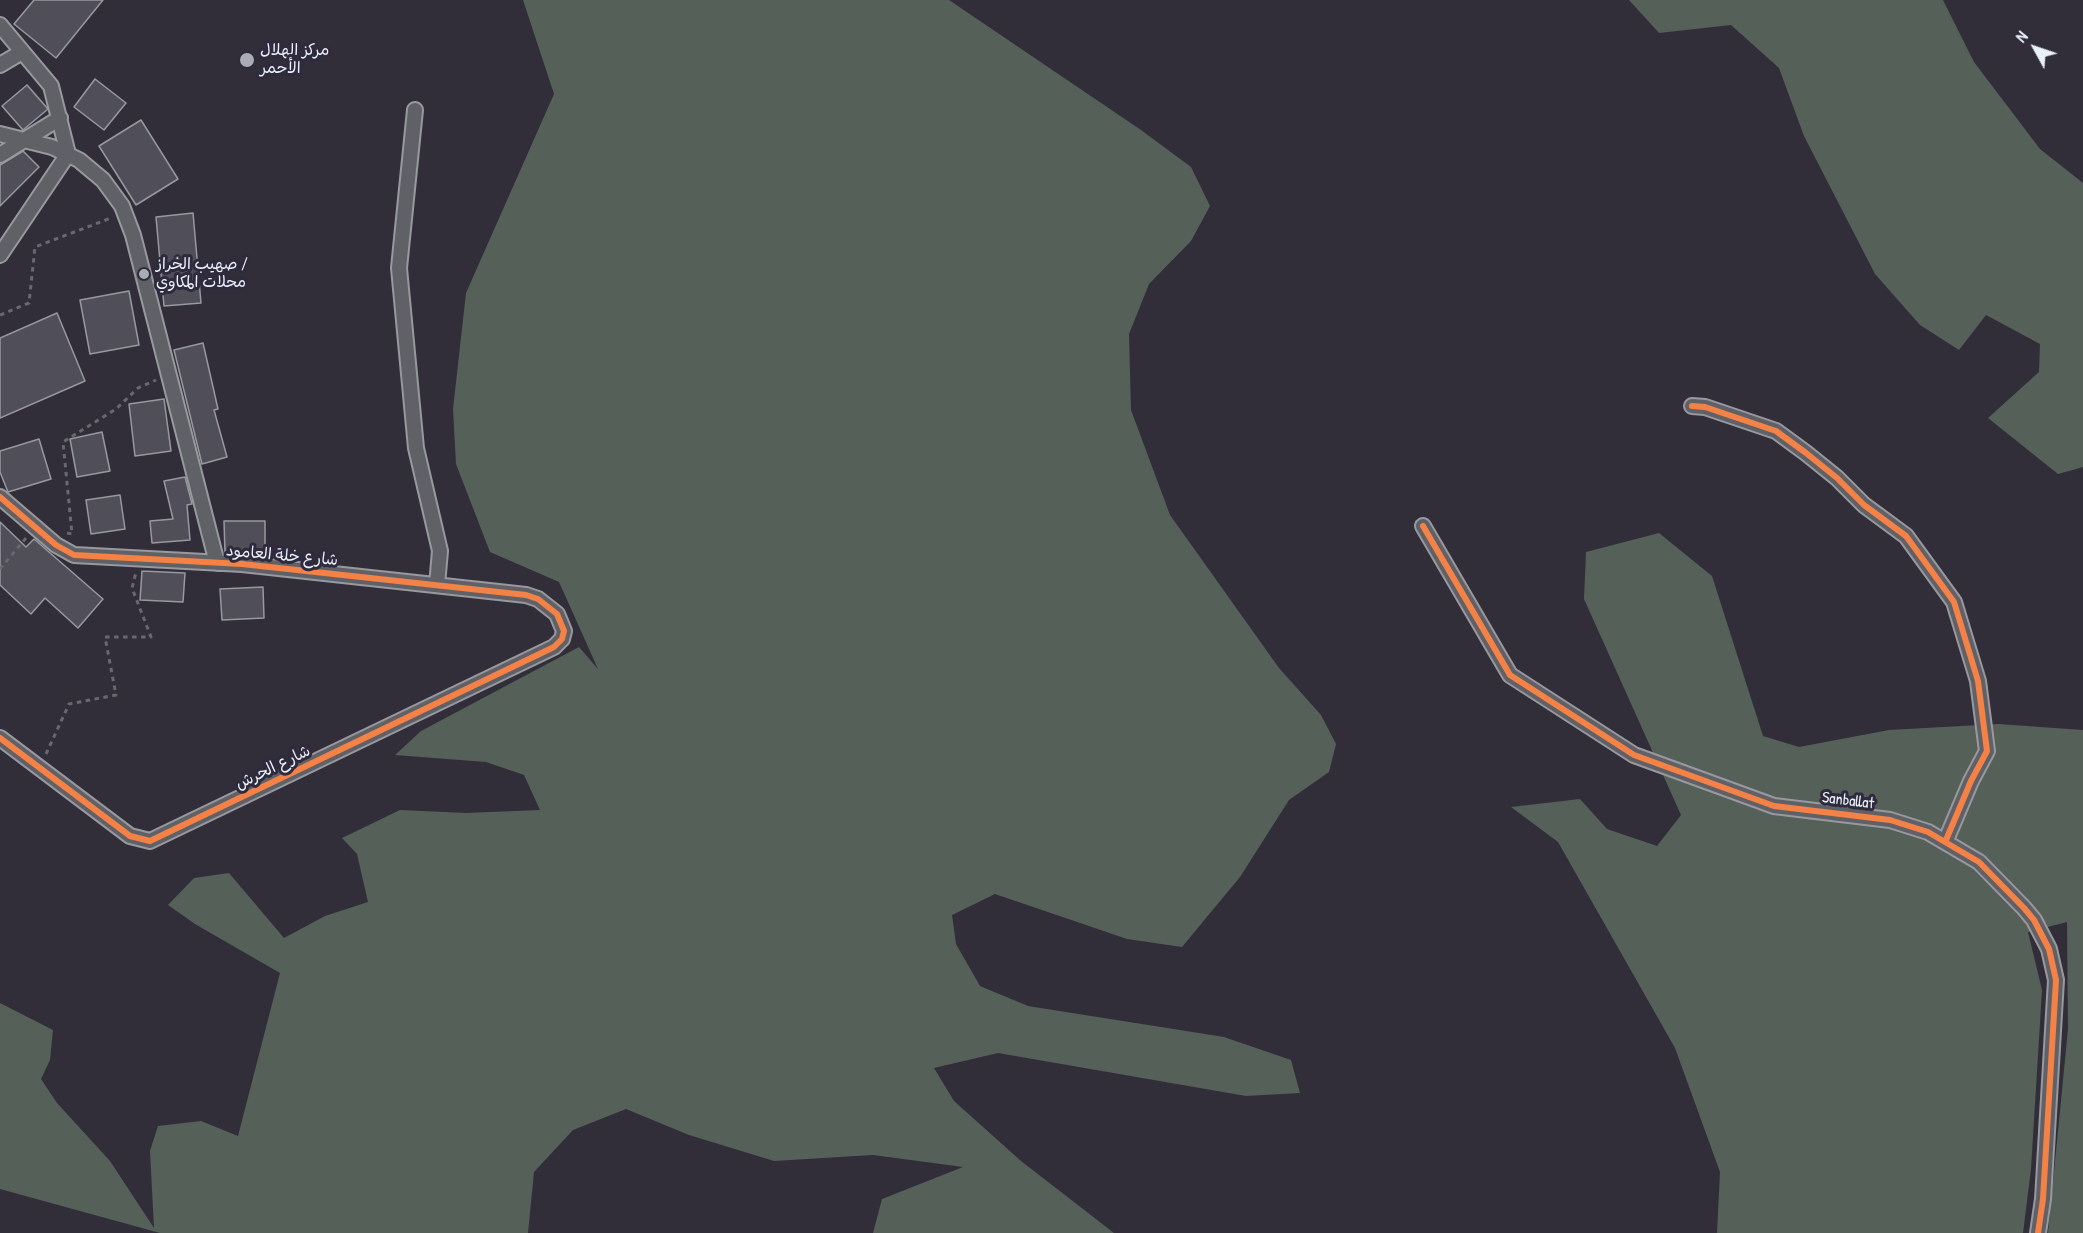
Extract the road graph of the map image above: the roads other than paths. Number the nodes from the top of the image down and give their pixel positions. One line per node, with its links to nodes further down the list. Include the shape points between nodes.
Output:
1 (0, 25): 2 (street)
2 (22, 52): 3 (street); 5 (street, via 51,86)
3 (0, 65)
4 (415, 110): 15 (street, via 399,268 416,448 440,551)
5 (60, 118): 7 (street); 8 (street)
6 (0, 134): 7 (street, شارع خلة العامود)
7 (25, 140): 8 (street, شارع خلة العامود); 9 (street)
8 (68, 154): 10 (street); 14 (street, شارع خلة العامود, via 104,180 133,235)
9 (0, 155)
10 (0, 255)
11 (1692, 406): 18 (street, via 1776,431 1806,453 1906,536 1954,602 1978,681 1987,751)
12 (0, 497): 14 (street, شارع خلة العامود, via 65,551 90,558)
13 (1423, 526): 18 (street, Sanballat, via 1510,675 1634,755 1774,806 1890,820)
14 (217, 563): 15 (street, شارع خلة العامود)
15 (436, 585): 16 (street, شارع خلة العامود, via 526,595 557,614)
16 (564, 631): 17 (street, شارع الحرش, via 554,647 150,841 130,836)
17 (0, 738)
18 (1946, 840): 19 (street, Sanballat, via 1979,862 2024,908 2043,934 2054,964 2057,998)
19 (2038, 1233)

